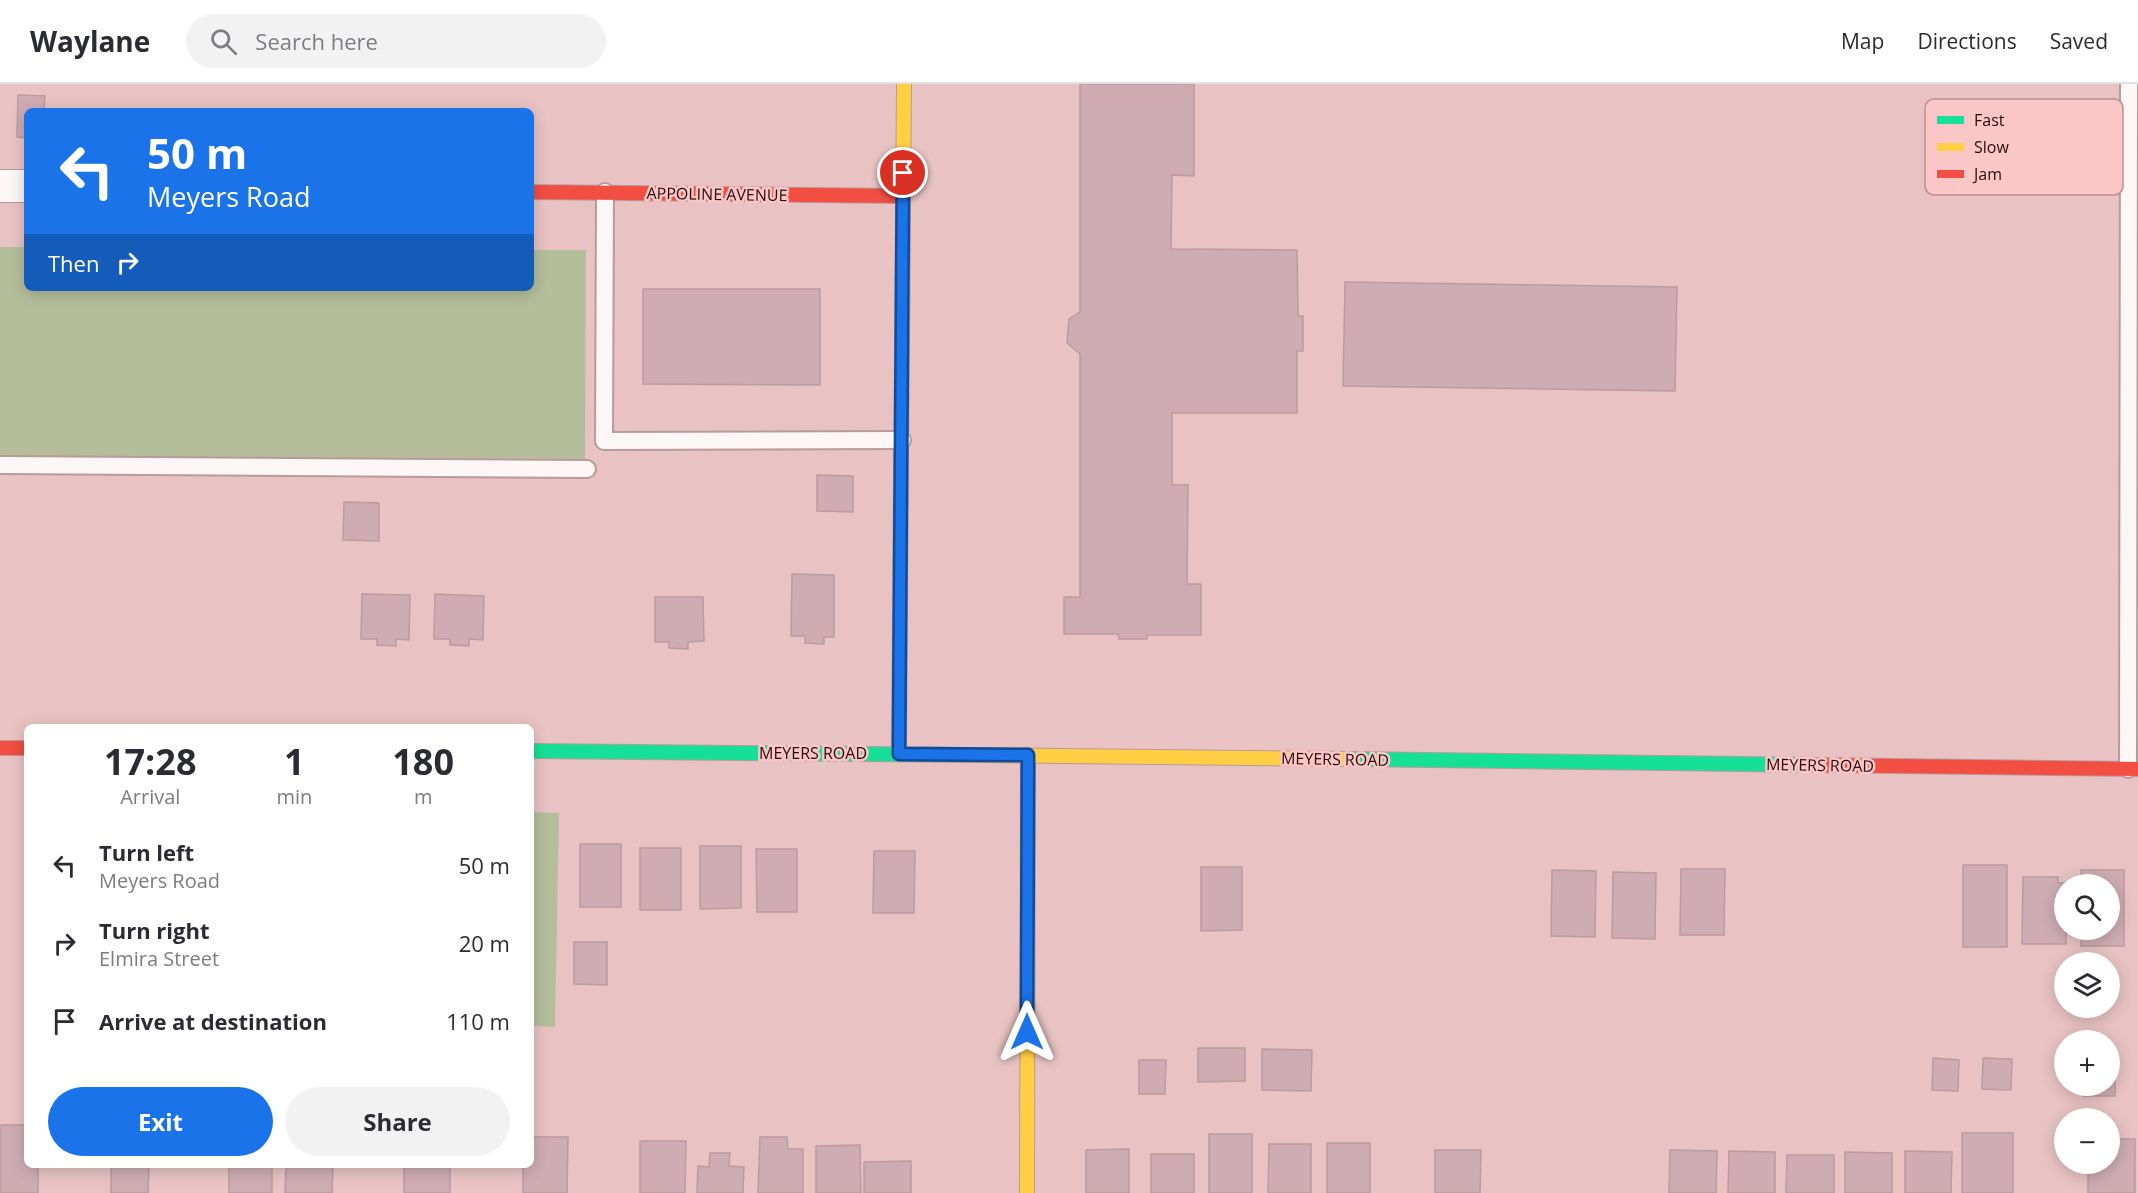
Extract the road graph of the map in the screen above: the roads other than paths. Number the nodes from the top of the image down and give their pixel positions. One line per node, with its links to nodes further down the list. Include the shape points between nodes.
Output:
1 (904, 84): 7 (street)
2 (2129, 84): 16 (lane)
3 (0, 186): 4 (street)
4 (24, 186)
5 (534, 192): 6 (street, APPOLINE AVENUE)
6 (605, 192): 7 (street, APPOLINE AVENUE); 8 (lane, via 604,441)
7 (903, 196): 8 (street)
8 (902, 440): 14 (street)
9 (0, 465): 10 (lane)
10 (587, 469)
11 (0, 748): 12 (street)
12 (24, 748)
13 (534, 751): 14 (street, MEYERS ROAD)
14 (899, 754): 15 (street, MEYERS ROAD)
15 (1028, 755): 16 (street, MEYERS ROAD); 17 (street)
16 (2133, 769)
17 (1027, 1193)

